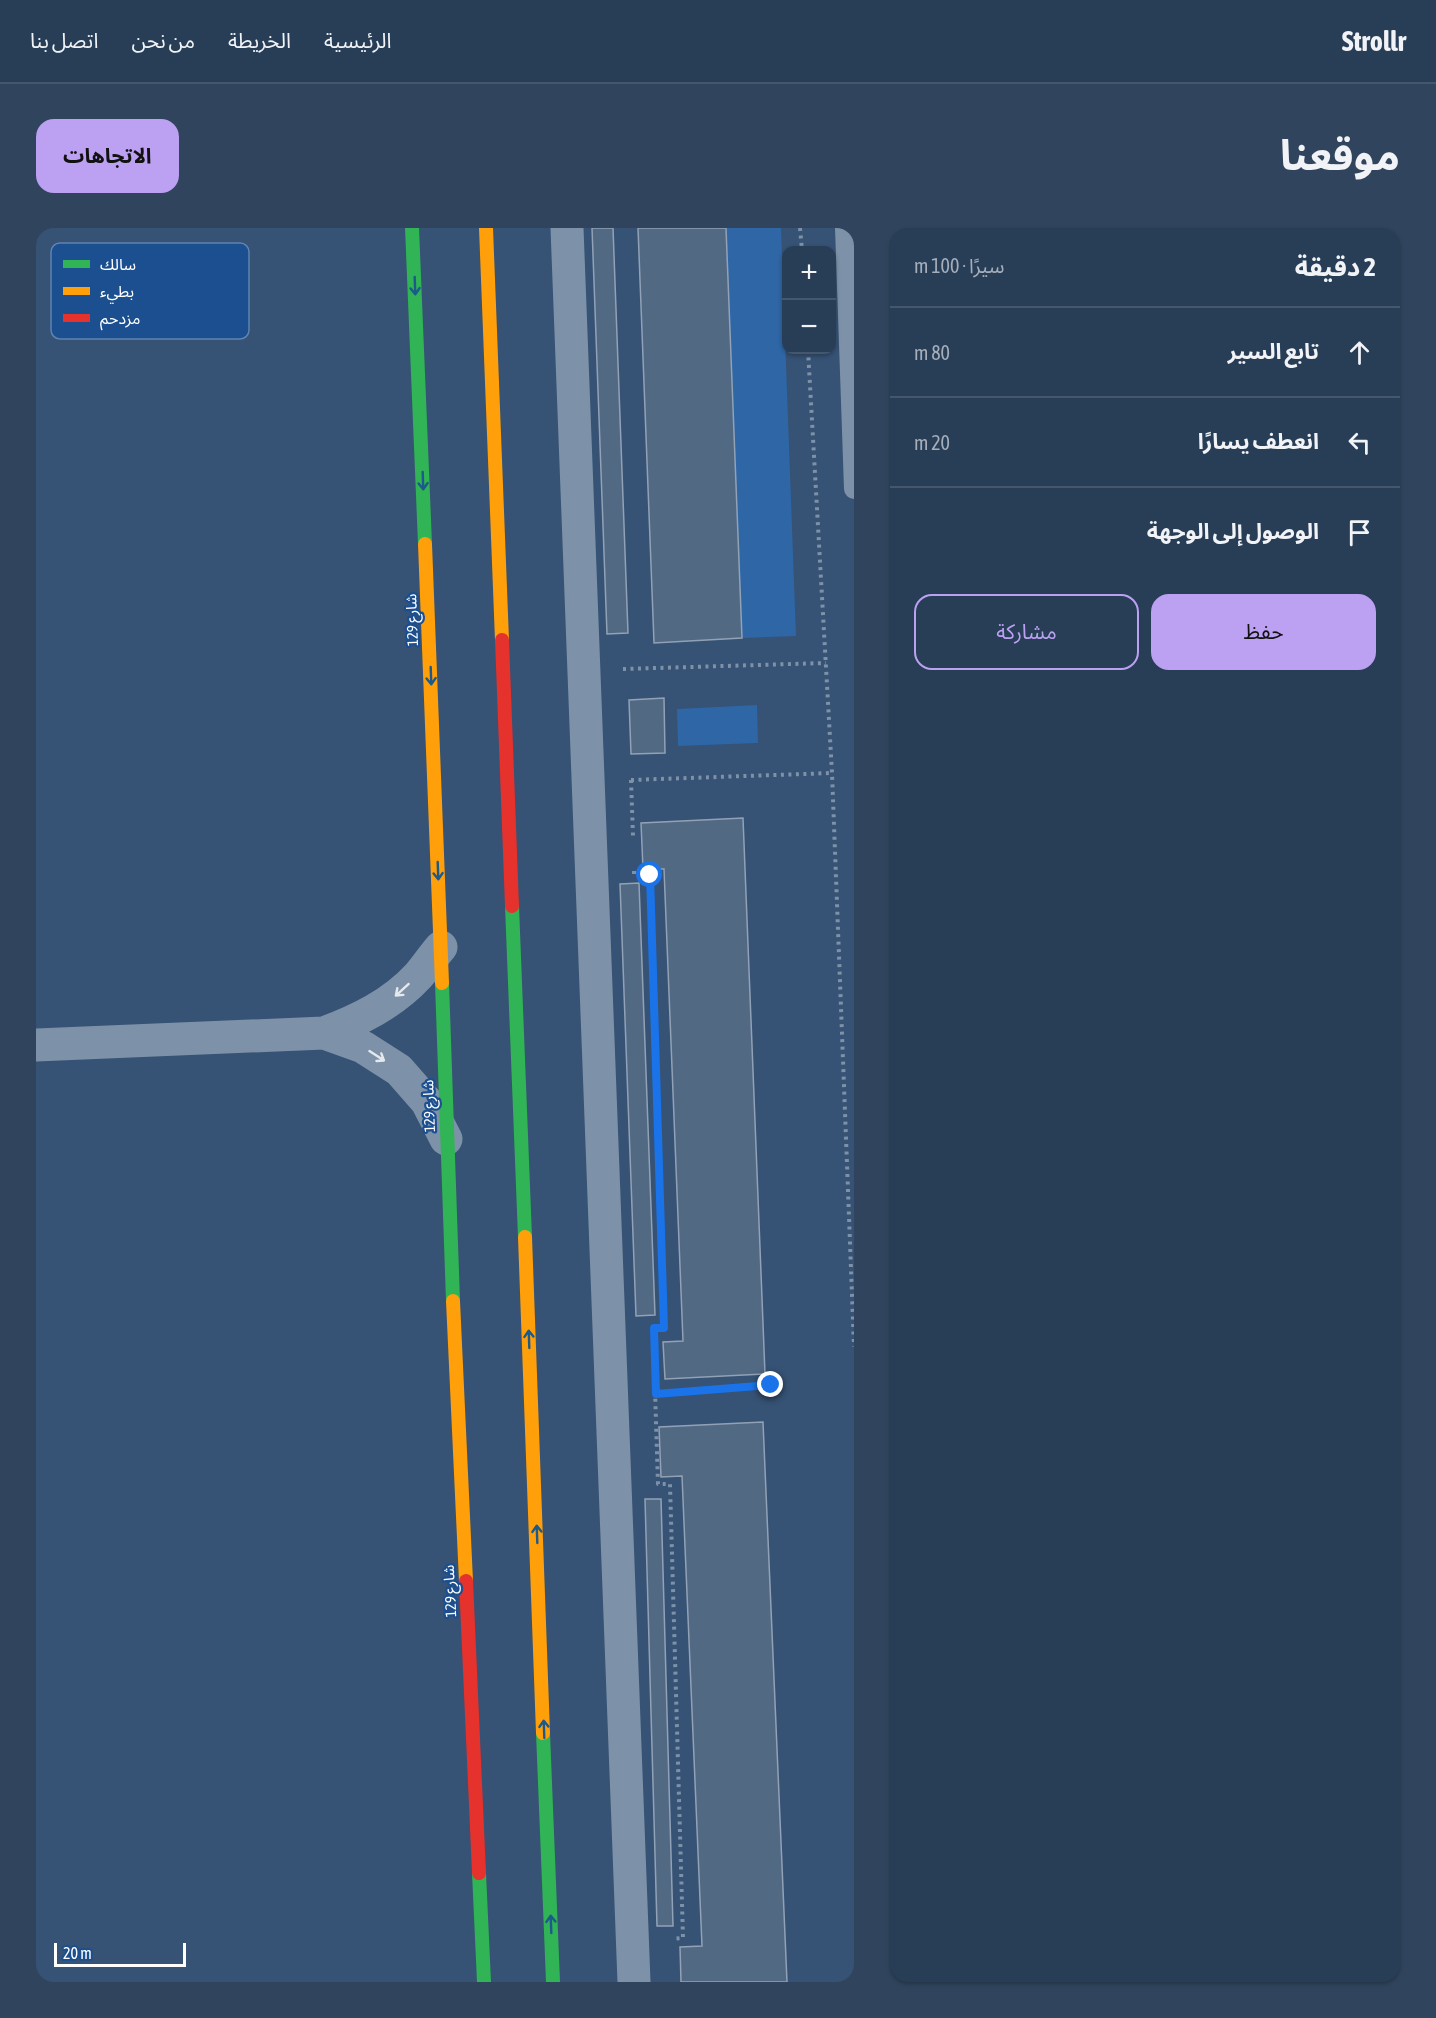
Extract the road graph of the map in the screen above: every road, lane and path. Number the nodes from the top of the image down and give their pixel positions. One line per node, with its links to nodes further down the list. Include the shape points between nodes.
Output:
1 (412, 228): 16 (street, شارع 129, one-way to 16)
2 (486, 228): 25 (street, one-way to 2)
3 (567, 228): 10 (street)
4 (800, 228): 6 (path)
5 (845, 228): 8 (lane)
6 (802, 246)
7 (808, 354): 9 (path)
8 (854, 486)
9 (826, 663): 10 (path); 11 (path)
10 (584, 670): 13 (street)
11 (832, 773): 12 (path); 20 (path)
12 (631, 780): 13 (path); 14 (path)
13 (588, 782): 26 (street)
14 (633, 840)
15 (634, 864): 22 (path, via 634,875 650,875 664,1328 654,1328)
16 (441, 946): 17 (street, one-way to 17, via 418,976 390,1000 359,1020); 19 (street, شارع 129)
17 (324, 1034): 18 (street); 19 (street, one-way to 19, via 363,1047 399,1070 427,1102)
18 (36, 1045)
19 (446, 1139): 24 (street, شارع 129)
20 (854, 1347)
21 (771, 1385): 22 (path)
22 (656, 1394): 23 (path, via 658,1484 669,1484 671,1519 683,1938 672,1938)
23 (673, 1949)
24 (484, 1982)
25 (553, 1982)
26 (634, 1982)

